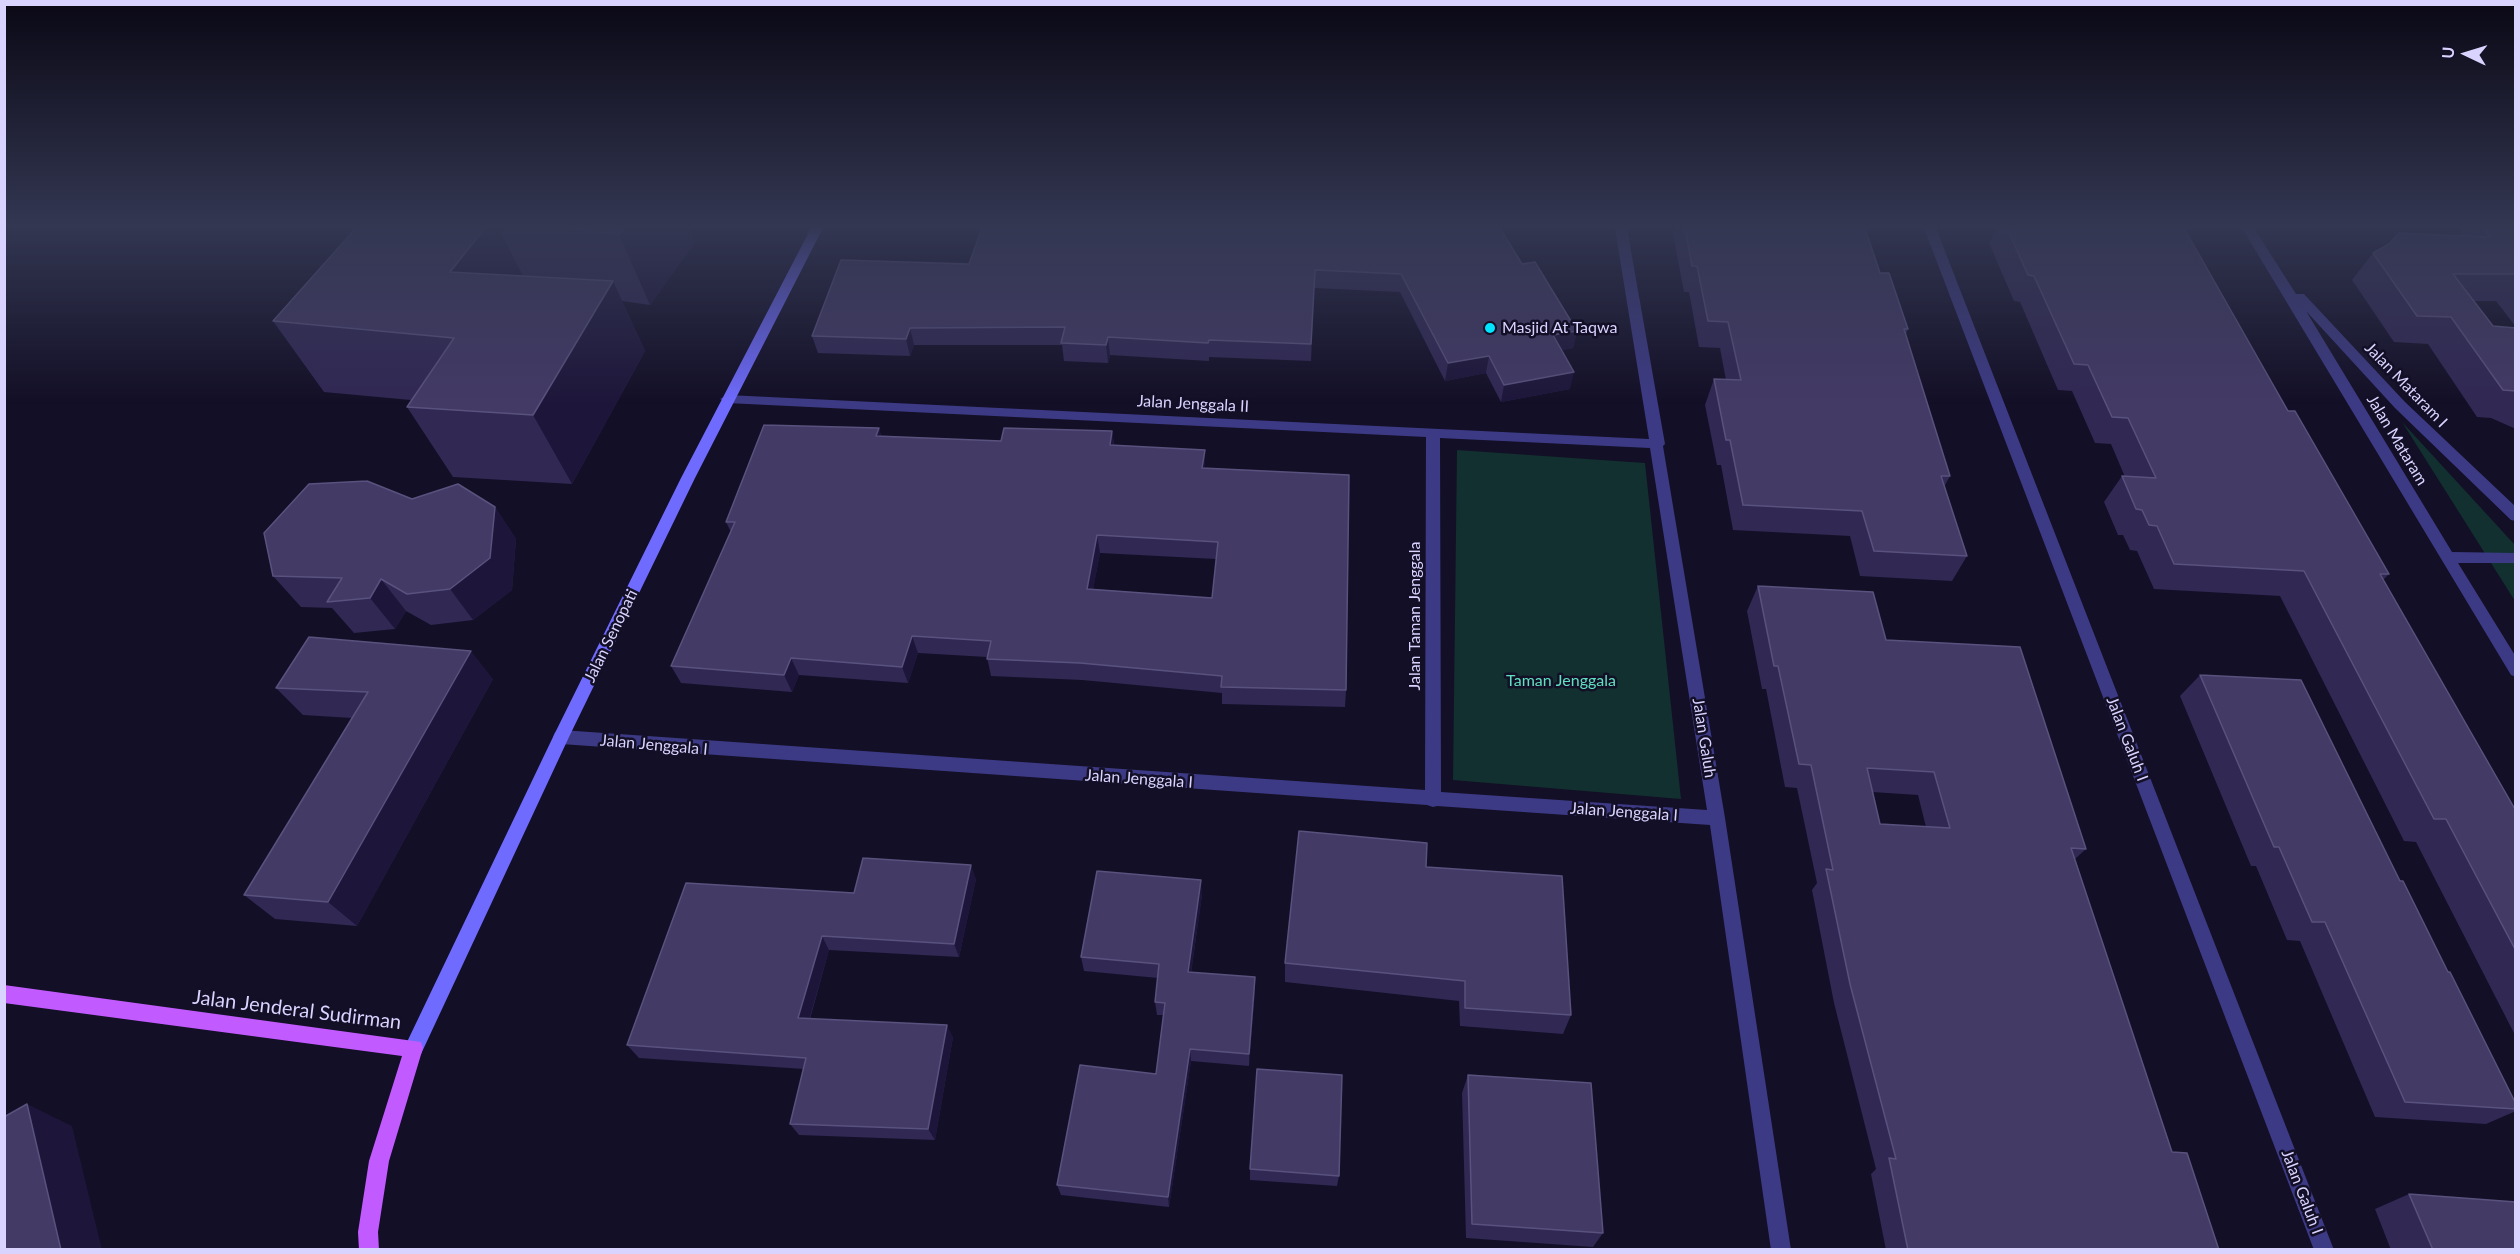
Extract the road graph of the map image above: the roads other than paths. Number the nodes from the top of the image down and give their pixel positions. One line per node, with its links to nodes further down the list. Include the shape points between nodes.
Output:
1 (787, 287): 6 (main road, Jalan Senopati)
2 (1631, 287): 8 (street, Jalan Galuh)
3 (1953, 287): 20 (street, Jalan Galuh I)
4 (2285, 287): 10 (street, Jalan Mataram)
5 (2290, 287): 9 (street, Jalan Mataram I, via 2400,405)
6 (728, 399): 7 (street, Jalan Jenggala II); 13 (main road, Jalan Senopati)
7 (1432, 432): 8 (street, Jalan Jenggala II); 14 (street, Jalan Taman Jenggala)
8 (1658, 444): 15 (street, Jalan Galuh)
9 (2512, 510)
10 (2448, 557): 11 (street); 12 (street, Jalan Mataram)
11 (2516, 558)
12 (2516, 671)
13 (561, 737): 14 (street, Jalan Jenggala I); 17 (main road, Jalan Senopati)
14 (1433, 800): 15 (street, Jalan Jenggala I)
15 (1717, 818): 19 (street, Jalan Galuh)
16 (4, 994): 17 (main road, Jalan Jenderal Sudirman)
17 (414, 1048): 18 (main road, Jalan Jenderal Sudirman, via 379,1161 368,1232)
18 (369, 1250)
19 (1781, 1250)
20 (2324, 1250)

